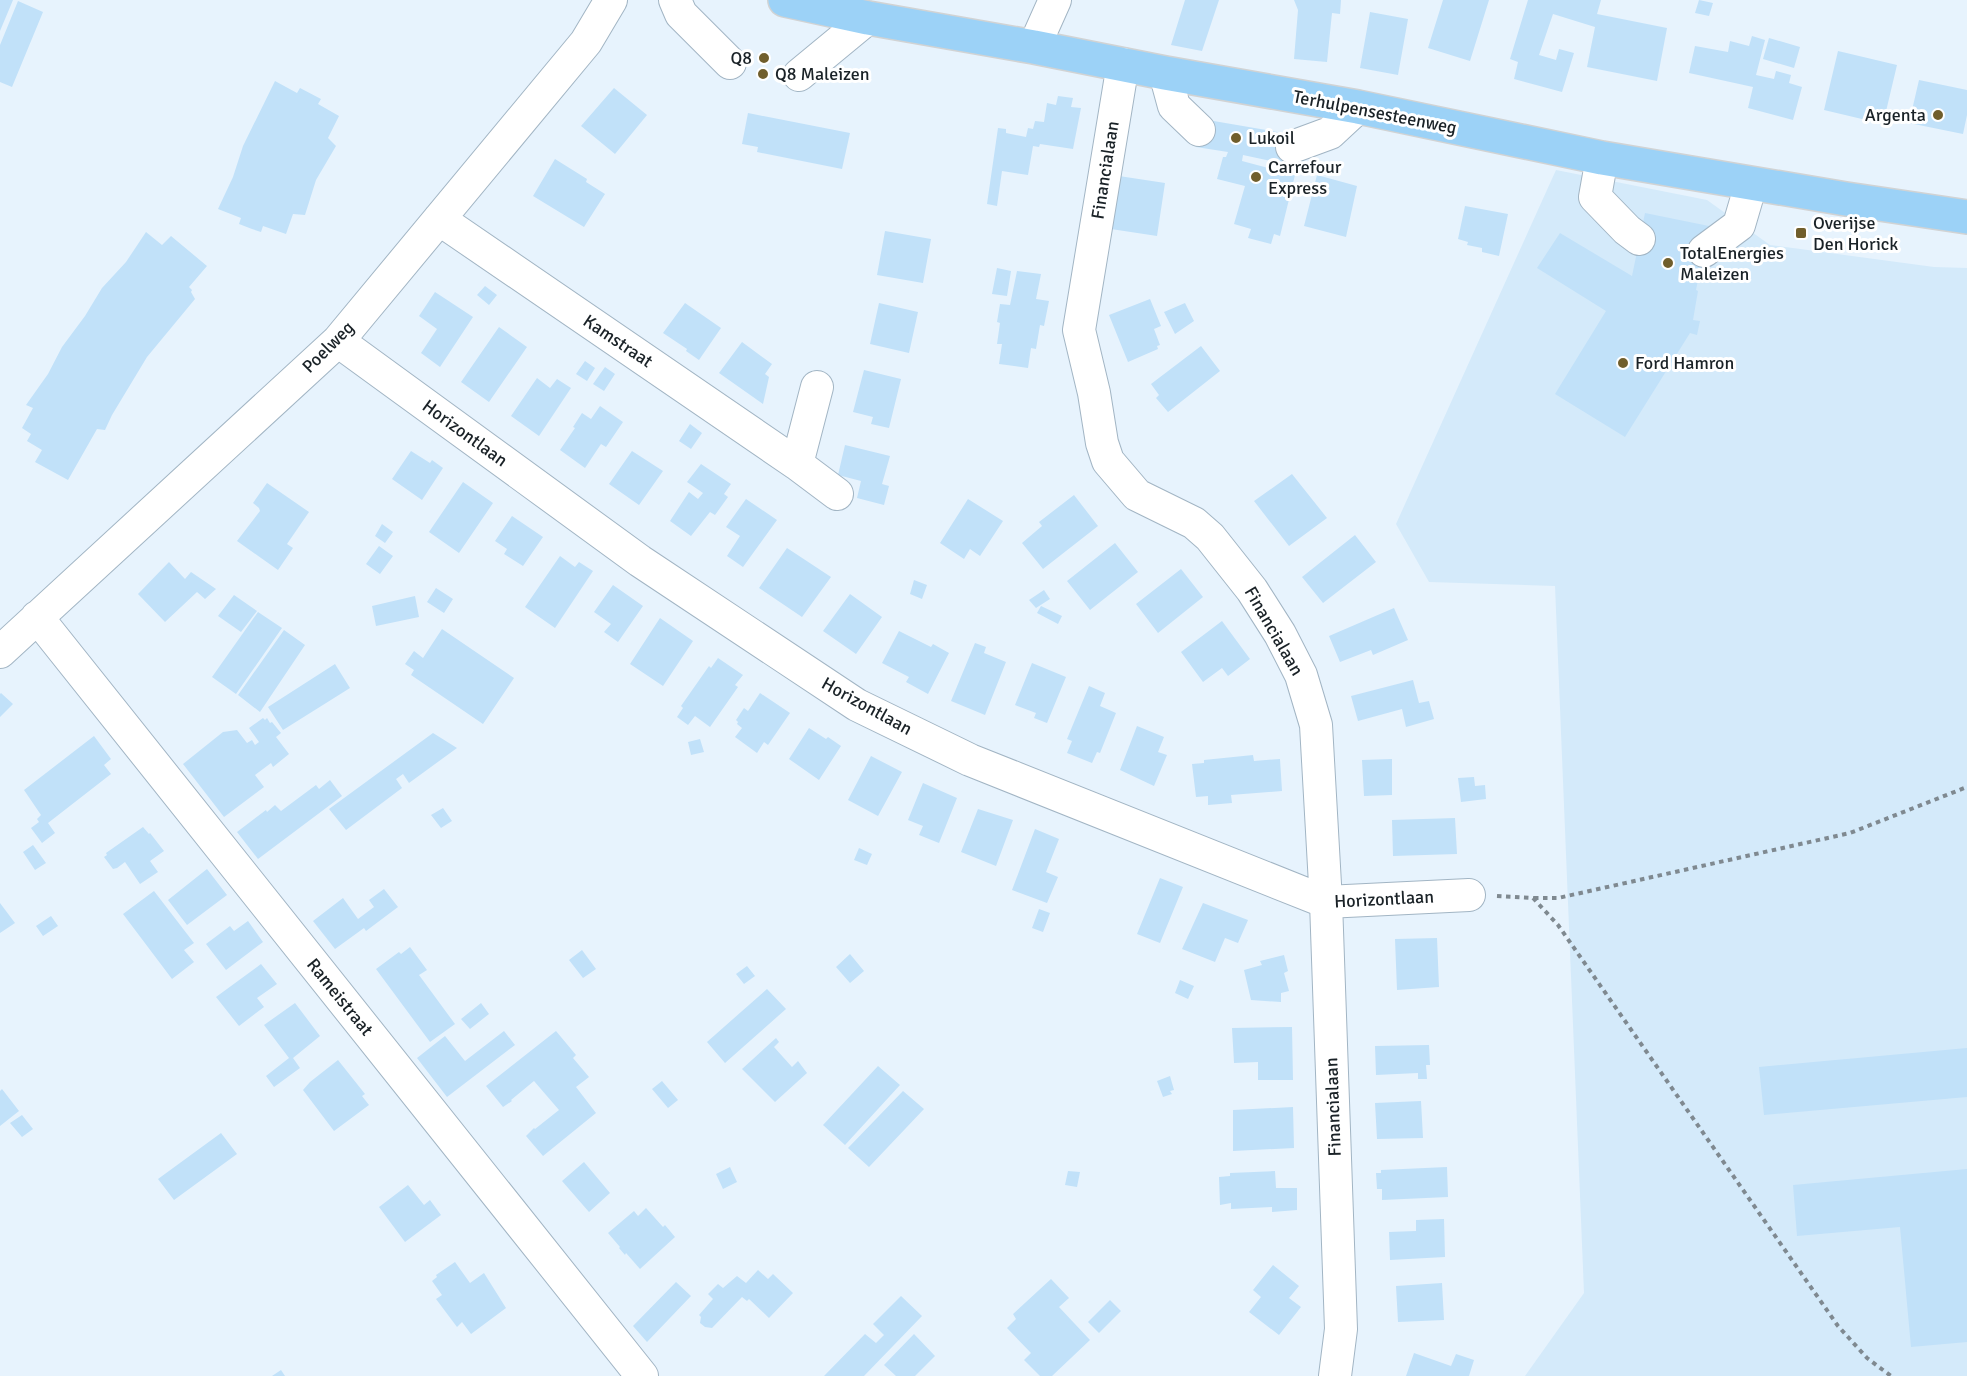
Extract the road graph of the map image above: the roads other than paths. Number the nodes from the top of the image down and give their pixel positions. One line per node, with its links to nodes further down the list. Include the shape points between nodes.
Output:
1 (611, 0): 17 (street, Poelweg, via 586,42)
2 (675, 0): 7 (street, via 681,14)
3 (785, 0): 5 (main road, Terhulpensesteenweg)
4 (1055, 0): 6 (street)
5 (868, 18): 6 (main road, Terhulpensesteenweg); 10 (street)
6 (1034, 47): 8 (main road, Terhulpensesteenweg)
7 (730, 63)
8 (1123, 64): 9 (main road, Terhulpensesteenweg); 27 (street, Financialaan, via 1079,330 1102,443 1108,460 1137,495 1194,523 1210,537 1252,590 1301,675 1316,725)
9 (1165, 73): 11 (main road, Terhulpensesteenweg); 12 (street, via 1174,106)
10 (799, 75)
11 (1358, 107): 13 (street, via 1330,134); 14 (main road, Terhulpensesteenweg)
12 (1200, 130)
13 (1292, 147)
14 (1602, 158): 15 (main road, Terhulpensesteenweg); 18 (street, via 1595,196)
15 (1751, 184): 16 (main road, Terhulpensesteenweg); 19 (street, via 1739,225)
16 (1967, 217)
17 (439, 219): 20 (street, Poelweg); 22 (street, Kamstraat)
18 (1639, 239)
19 (1704, 251)
20 (338, 341): 24 (street, Poelweg); 27 (street, Horizontlaan, via 640,561 857,705 970,760)
21 (817, 387): 22 (street)
22 (797, 464): 23 (street, Kamstraat)
23 (837, 494)
24 (37, 617): 25 (street, Poelweg); 28 (street, Rameistraat)
25 (0, 652)
26 (1470, 895): 27 (street, Horizontlaan)
27 (1326, 902): 29 (street, Financialaan, via 1341,1329)
28 (642, 1376)
29 (1335, 1376)

